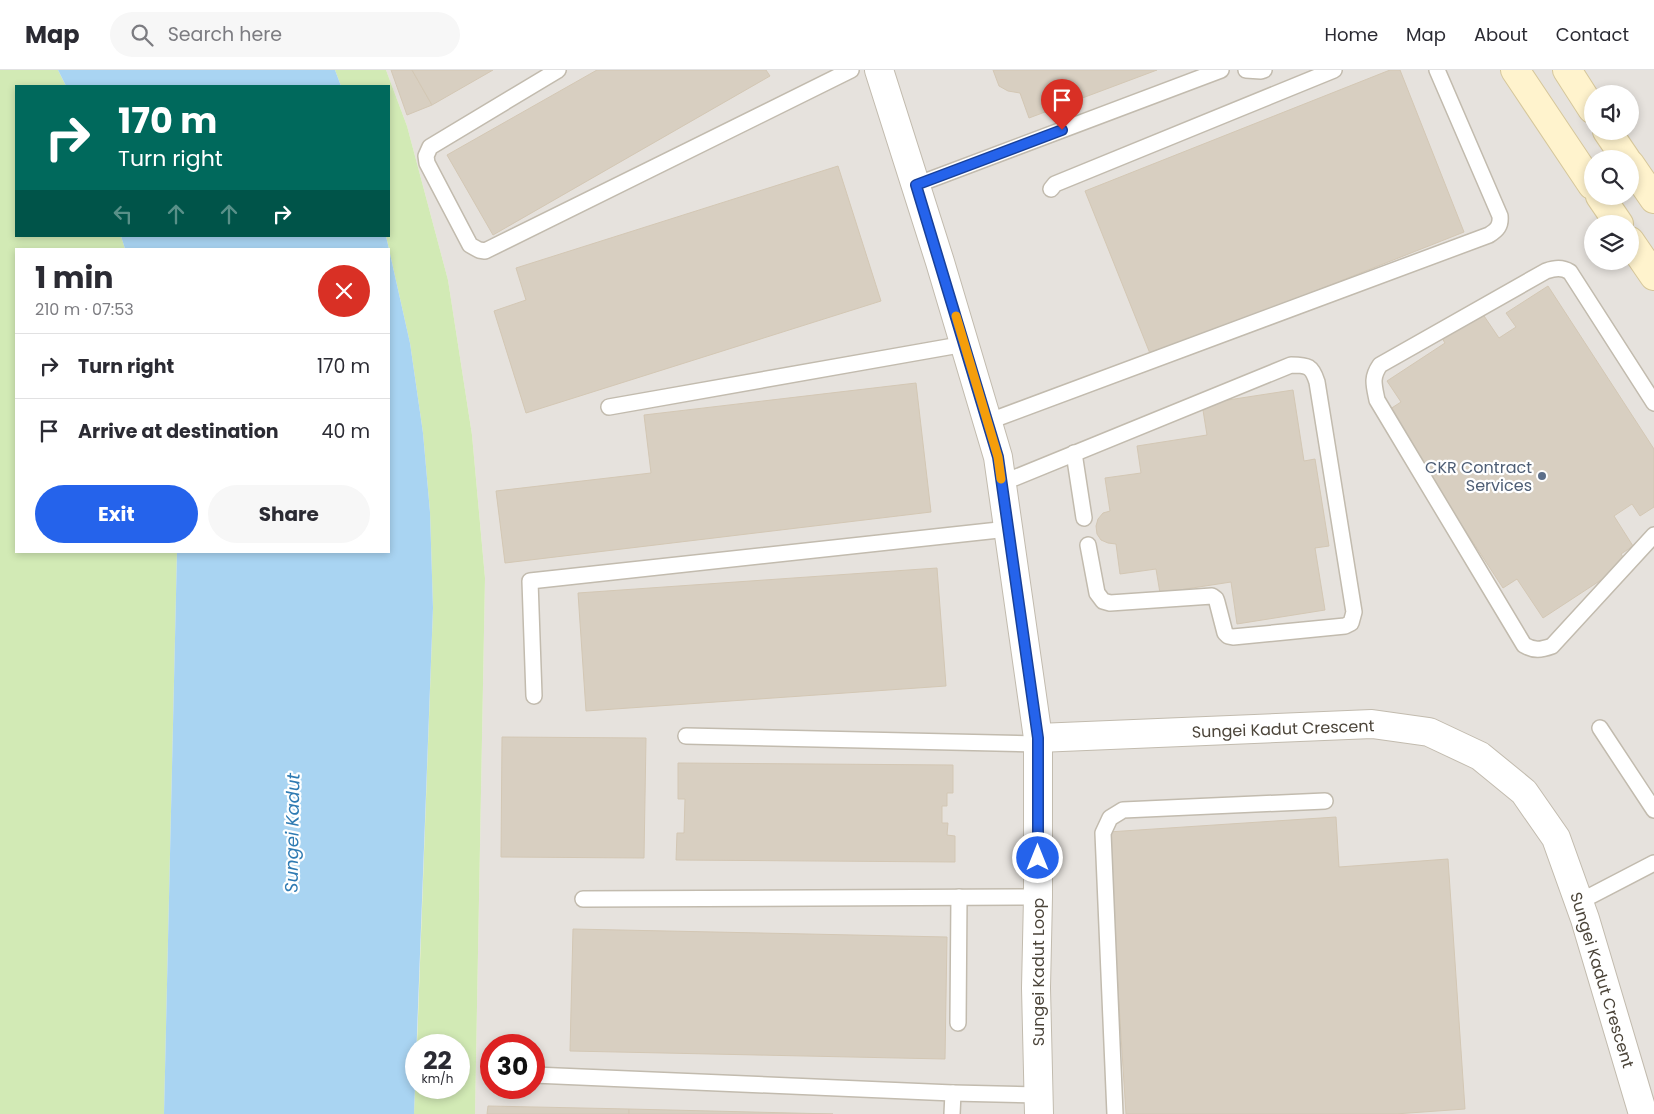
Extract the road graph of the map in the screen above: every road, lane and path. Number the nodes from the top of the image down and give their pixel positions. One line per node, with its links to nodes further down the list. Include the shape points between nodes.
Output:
1 (558, 70): 2 (lane, via 430,148 426,156 470,245 479,250 486,251)
2 (851, 70)
3 (879, 70): 13 (street, Sungei Kadut Loop)
4 (1220, 70): 13 (lane)
5 (1246, 70): 6 (lane)
6 (1264, 70)
7 (1334, 70): 14 (lane, via 1055,184)
8 (1437, 70): 20 (lane, via 1500,216 1497,230)
9 (1515, 70): 12 (main road)
10 (1567, 70): 11 (main road)
11 (1584, 97)
12 (1584, 173)
13 (916, 185): 17 (street, Sungei Kadut Loop)
14 (1051, 189)
15 (1639, 254): 16 (main road)
16 (1654, 276)
17 (965, 344): 19 (lane); 20 (street, Sungei Kadut Loop)
18 (1654, 403): 25 (lane, via 1570,272 1564,269 1546,271 1380,365 1374,374 1377,400 1524,645 1530,649 1552,646)
19 (609, 407)
20 (988, 422): 22 (street, Sungei Kadut Loop)
21 (1074, 454): 22 (lane); 23 (lane); 26 (lane, via 1291,365 1309,367 1317,382 1353,618 1346,626 1228,636 1216,599 1212,596 1103,601 1097,593)
22 (1002, 483): 24 (street, Sungei Kadut Loop)
23 (1084, 518)
24 (1008, 528): 27 (lane, via 530,581); 30 (street, Sungei Kadut Loop)
25 (1654, 535)
26 (1088, 546)
27 (534, 696)
28 (1600, 728): 32 (lane)
29 (686, 736): 30 (lane)
30 (1038, 741): 34 (street, Sungei Kadut Loop); 37 (street, Sungei Kadut Crescent, via 1372,724 1429,732 1480,756 1524,792 1556,838)
31 (1325, 801): 43 (lane, via 1123,810 1110,818 1103,833)
32 (1654, 810)
33 (1654, 863): 37 (lane)
34 (1038, 896): 35 (lane); 41 (street, Sungei Kadut Loop)
35 (959, 897): 36 (lane); 38 (lane)
36 (583, 899)
37 (1579, 902): 44 (street, Sungei Kadut Crescent)
38 (958, 1023)
39 (545, 1075): 40 (lane)
40 (953, 1093): 41 (lane); 42 (lane)
41 (1039, 1105)
42 (952, 1114)
43 (1115, 1114)
44 (1643, 1114)

